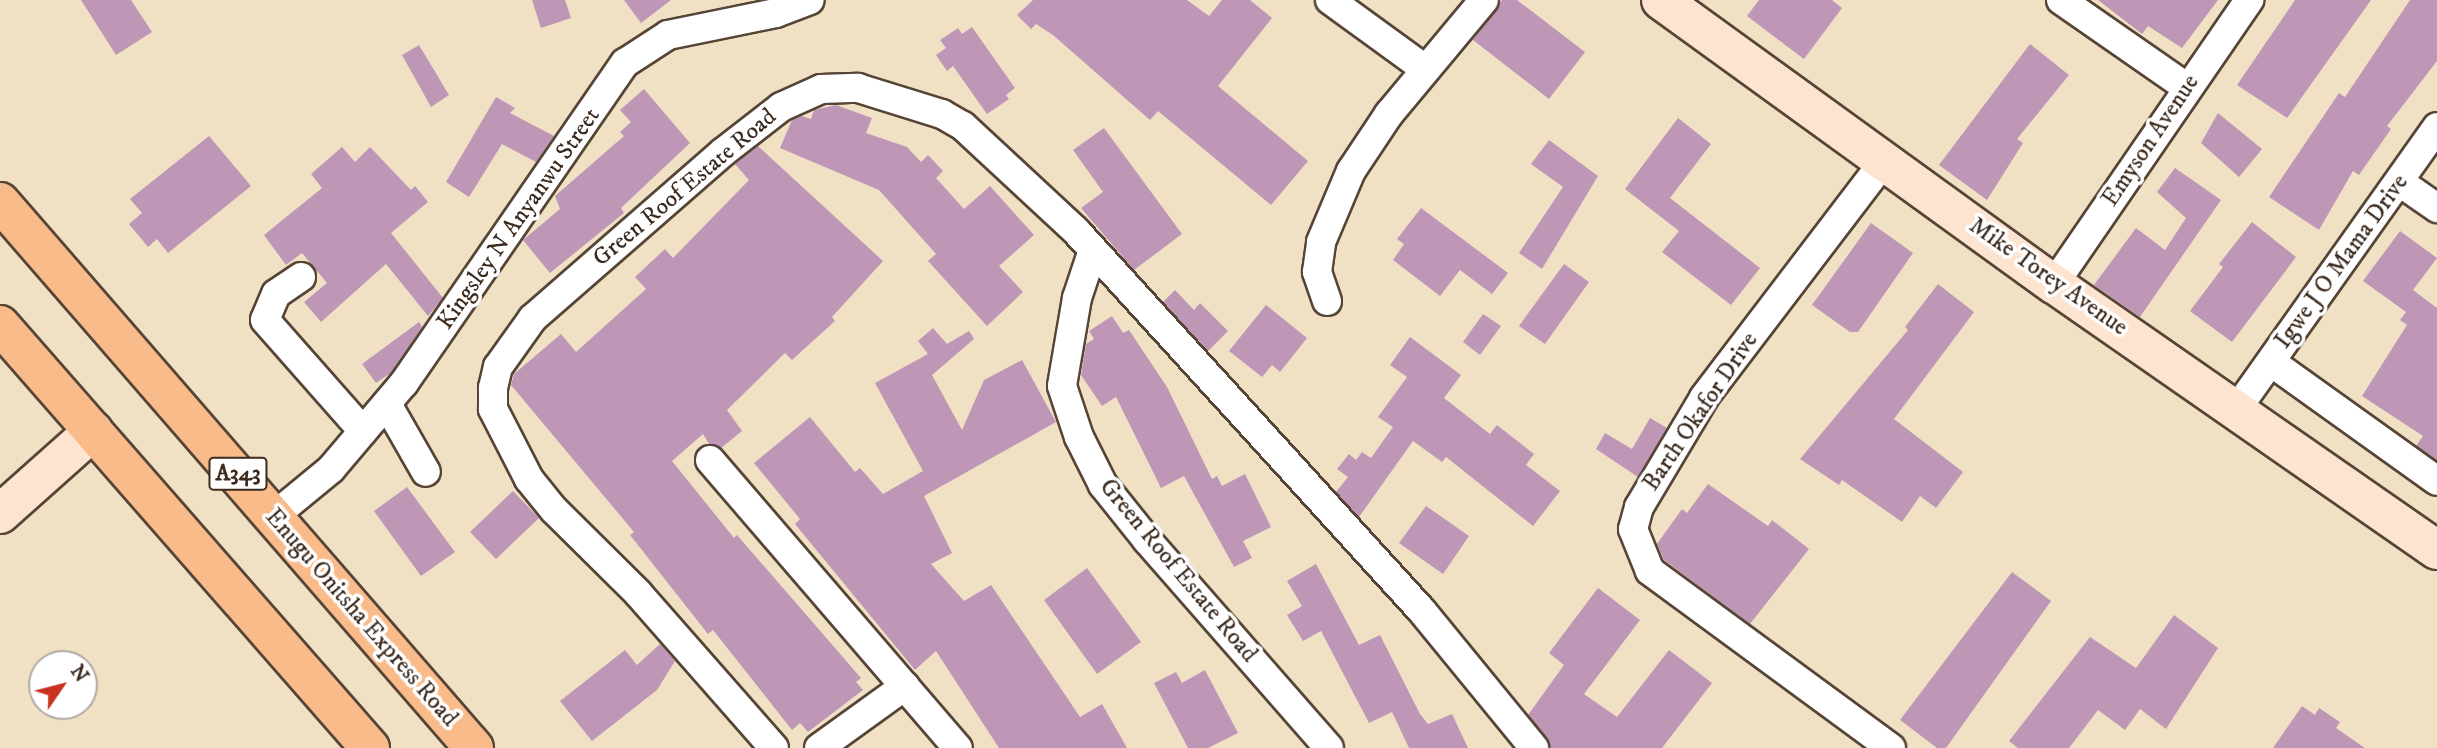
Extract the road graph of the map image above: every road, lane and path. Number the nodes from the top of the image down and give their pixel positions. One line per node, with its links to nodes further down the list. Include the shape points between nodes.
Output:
1 (810, 0): 20 (street, Kingsley N Anyanwu Street, via 776,13 668,35 625,63)
2 (1330, 0): 7 (street)
3 (1484, 0): 7 (street)
4 (1661, 0): 10 (main road, Mike Torey Avenue)
5 (2061, 0): 8 (street)
6 (2249, 0): 8 (street, Emyson Avenue)
7 (1425, 69): 17 (street, via 1388,114 1341,195 1321,242 1317,272)
8 (2186, 88): 16 (street, Emyson Avenue)
9 (2437, 127): 11 (street, Igwe J O Mama Drive)
10 (1885, 160): 16 (main road, Mike Torey Avenue); 38 (street, Barth Okafor Drive, via 1704,398 1639,507 1633,529 1639,549 1660,580)
11 (2400, 183): 13 (street); 19 (street, Igwe J O Mama Drive)
12 (0, 202): 28 (highway, Enugu Onitsha Express Road / A343)
13 (2437, 208)
14 (1093, 250): 33 (street, Green Roof Estate Road, via 963,126 943,114 858,88 821,89 781,107 533,318 498,367 493,409 529,479 638,593); 36 (street, Green Roof Estate Road, via 1077,298 1062,386 1079,437 1104,485 1147,540); 37 (street, via 1422,611)
15 (301, 277): 23 (street, via 276,294 265,320)
16 (2054, 284): 21 (main road, Mike Torey Avenue)
17 (1327, 301)
18 (0, 325): 22 (highway)
19 (2271, 362): 21 (street, Igwe J O Mama Drive); 26 (street)
20 (387, 404): 23 (street, Kingsley N Anyanwu Street); 25 (street)
21 (2236, 410): 29 (main road, Mike Torey Avenue)
22 (93, 431): 27 (main road); 31 (highway)
23 (363, 431): 28 (street, Kingsley N Anyanwu Street, via 331,469)
24 (710, 460): 30 (street)
25 (426, 472)
26 (2437, 481)
27 (0, 514)
28 (274, 516): 32 (highway, Enugu Onitsha Express Road / A343)
29 (2437, 550)
30 (905, 686): 34 (street); 35 (street)
31 (370, 748)
32 (474, 748)
33 (774, 748)
34 (819, 748)
35 (958, 748)
36 (1329, 748)
37 (1534, 748)
38 (1891, 748)

